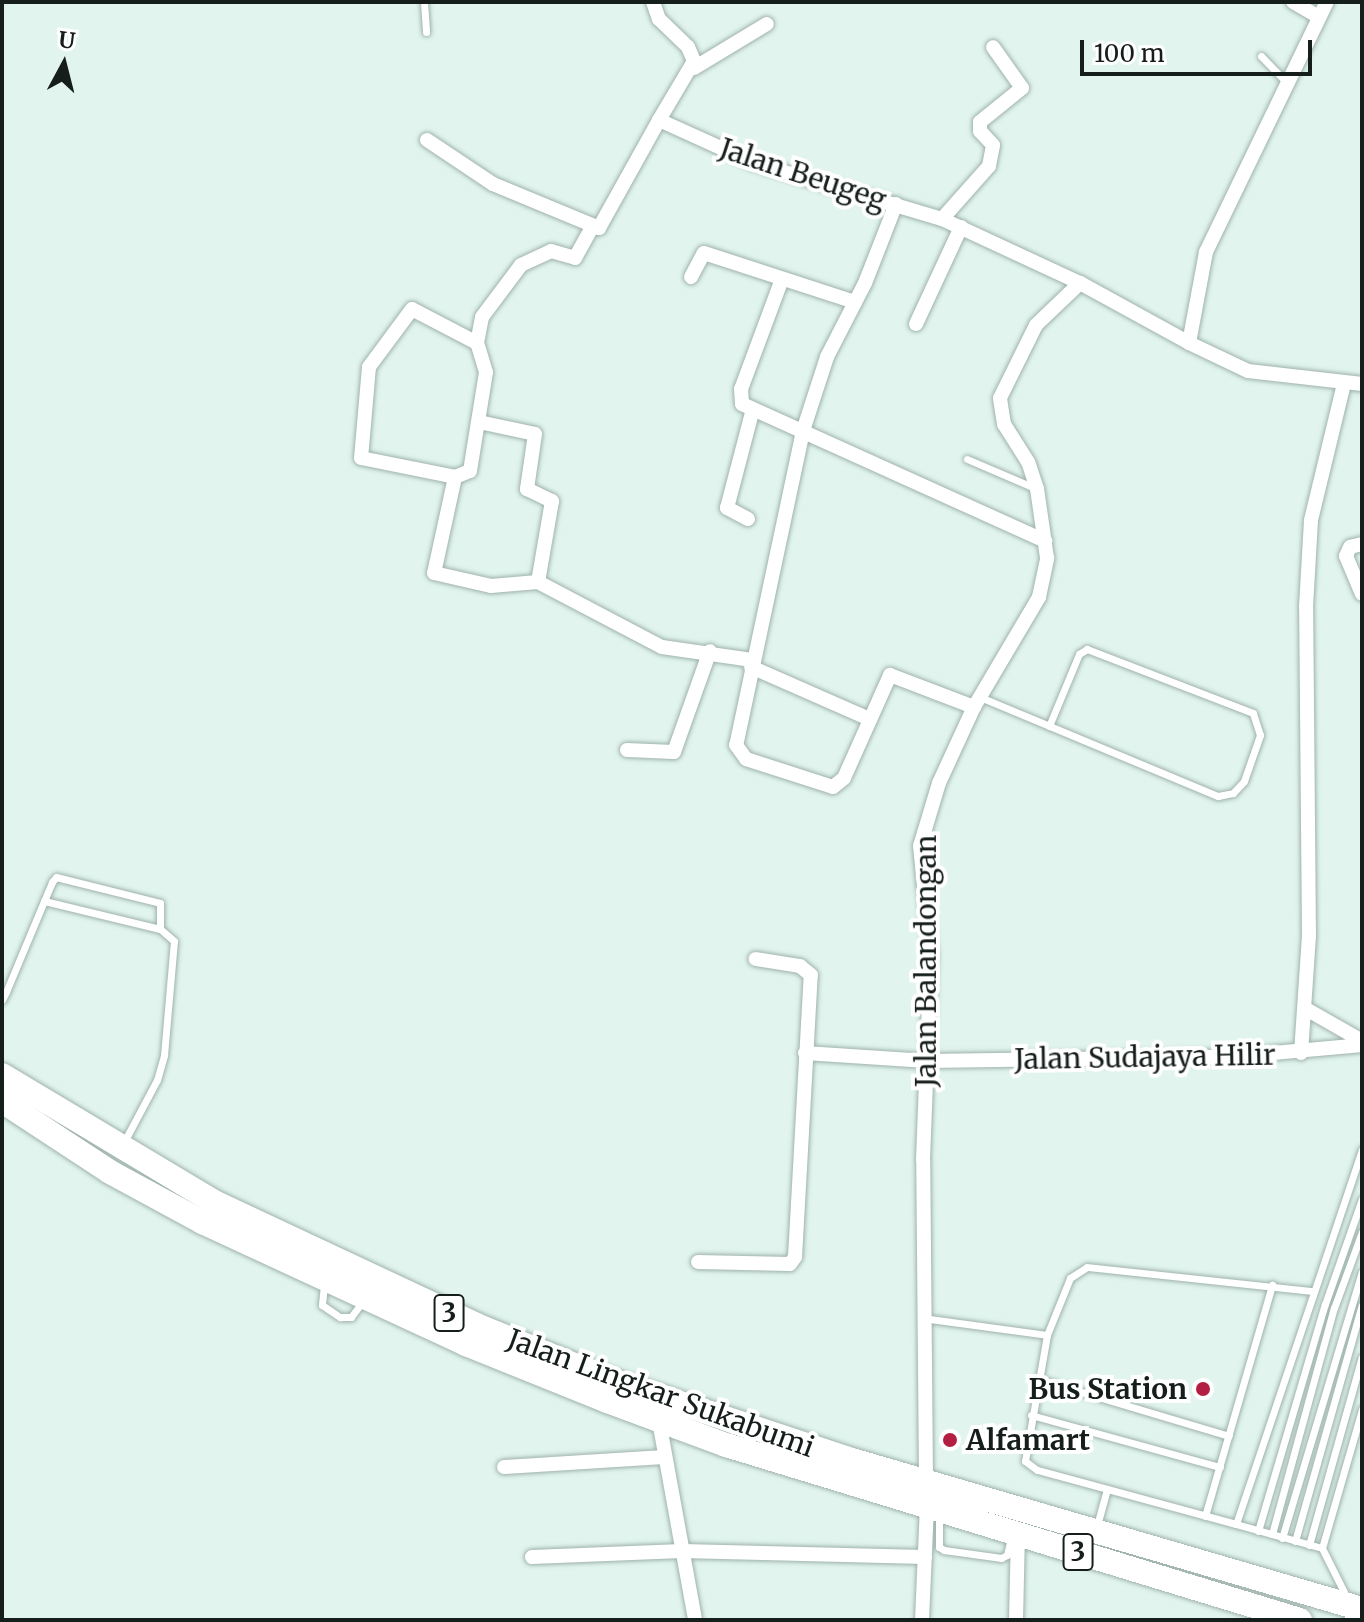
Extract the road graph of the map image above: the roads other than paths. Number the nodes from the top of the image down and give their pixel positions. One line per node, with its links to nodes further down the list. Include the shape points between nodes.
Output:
1 (424, 2): 7 (lane)
2 (653, 2): 10 (street, via 659,19 688,47)
3 (1293, 2): 5 (street)
4 (1327, 2): 5 (street)
5 (1319, 17): 11 (street)
6 (767, 24): 10 (street)
7 (426, 32)
8 (993, 47): 15 (street, via 1022,88 980,122 980,131 993,145 989,166)
9 (1261, 56): 11 (lane)
10 (694, 68): 12 (street)
11 (1286, 82): 24 (street, via 1206,252)
12 (659, 120): 14 (street, Jalan Beugeg, via 754,163); 16 (street, via 603,226)
13 (427, 140): 16 (street, via 493,184)
14 (896, 204): 15 (street, Jalan Beugeg); 21 (street)
15 (942, 219): 17 (street, Jalan Beugeg)
16 (592, 227): 23 (street, via 575,258 551,251 521,265 482,317)
17 (961, 227): 20 (street, Jalan Beugeg); 22 (street)
18 (691, 277): 19 (street, via 704,253)
19 (782, 279): 21 (street); 27 (street, via 739,394 742,404)
20 (1080, 283): 24 (street); 32 (street, Jalan Balandongan, via 1030,333 1000,398 1004,424)
21 (855, 302): 29 (street, via 827,357)
22 (916, 324)
23 (477, 343): 28 (street, via 486,372); 31 (street, via 413,308 368,375 361,458)
24 (1189, 343): 25 (street, via 1248,371)
25 (1344, 384): 26 (street); 48 (street, via 1311,520)
26 (1362, 384)
27 (753, 409): 29 (street); 33 (street, via 727,508)
28 (479, 422): 31 (street, via 470,471); 36 (street, via 535,434 527,489 552,501)
29 (803, 431): 34 (street); 39 (street)
30 (967, 459): 32 (lane)
31 (455, 477): 36 (street, via 432,572 491,586)
32 (1037, 489): 34 (street, Jalan Balandongan)
33 (748, 519)
34 (1046, 541): 40 (street, Jalan Balandongan, via 1039,597)
35 (1362, 544): 37 (street, via 1346,551)
36 (538, 582): 38 (street, via 651,643)
37 (1362, 594)
38 (710, 651): 39 (street); 43 (street, via 674,752)
39 (752, 664): 41 (street); 41 (street, via 736,745 746,759 833,787 844,778)
40 (977, 702): 41 (street, via 895,674 887,679); 42 (lane); 52 (street, Jalan Balandongan, via 939,783 920,846 931,956)
41 (867, 718)
42 (1049, 726): 42 (lane, via 1218,796 1233,793 1244,781 1260,735 1253,713 1087,649 1079,654)
43 (627, 750)
44 (44, 901): 45 (lane); 45 (lane, via 52,882 62,875 160,903); 47 (lane)
45 (160, 929): 55 (lane, via 172,937 174,952 161,1070)
46 (756, 959): 50 (street, via 800,966 811,975)
47 (2, 1000)
48 (1306, 1009): 49 (street); 51 (street)
49 (1362, 1043): 51 (street, Jalan Sudajaya Hilir)
50 (805, 1053): 52 (street, Jalan Sudajaya Hilir); 59 (street, via 794,1262)
51 (1301, 1053): 52 (street, Jalan Sudajaya Hilir)
52 (927, 1061): 64 (street, Jalan Balandongan)
53 (2, 1075): 55 (main road, Jalan Lingkar Sukabumi / 3)
54 (2, 1101): 70 (main road, Jalan Lingkar Sukabumi, via 110,1172 326,1280)
55 (121, 1149): 75 (main road, Jalan Lingkar Sukabumi / 3, via 214,1202 476,1325 661,1399)
56 (1361, 1155): 62 (lane)
57 (1362, 1199): 81 (lane)
58 (1362, 1232): 83 (lane, via 1334,1308)
59 (698, 1262)
60 (1362, 1272): 84 (lane)
61 (1272, 1285): 62 (lane); 65 (lane, via 1087,1267 1070,1278); 71 (lane)
62 (1312, 1291): 79 (lane)
63 (1362, 1305): 85 (lane)
64 (922, 1318): 65 (lane); 75 (street, Jalan Balandongan)
65 (1047, 1335): 67 (lane)
66 (1362, 1357): 86 (lane)
67 (1038, 1379): 69 (lane); 71 (lane)
68 (1362, 1409): 87 (lane)
69 (1031, 1415): 74 (lane); 76 (lane, via 1025,1461)
70 (659, 1421): 72 (street); 77 (main road, Jalan Lingkar Sukabumi / 3)
71 (1229, 1436): 74 (lane)
72 (665, 1457): 73 (street); 88 (street)
73 (504, 1467)
74 (1220, 1467): 78 (lane)
75 (926, 1480): 80 (main road, Jalan Lingkar Sukabumi / 3)
76 (1107, 1489): 78 (lane); 80 (lane)
77 (933, 1508): 82 (main road, Jalan Lingkar Sukabumi / 3); 82 (lane, via 939,1547 944,1550 1001,1558); 90 (street)
78 (1205, 1516): 79 (lane)
79 (1236, 1524): 81 (lane)
80 (1096, 1531): 91 (main road, Jalan Lingkar Sukabumi / 3)
81 (1258, 1531): 83 (lane)
82 (1015, 1532): 94 (street); 95 (main road, Jalan Lingkar Sukabumi / 3)
83 (1272, 1534): 84 (lane)
84 (1282, 1538): 85 (lane)
85 (1295, 1541): 86 (lane)
86 (1309, 1545): 87 (lane)
87 (1322, 1548): 91 (lane)
88 (682, 1551): 89 (street); 90 (street); 92 (street)
89 (532, 1557)
90 (925, 1557): 93 (street)
91 (1353, 1612)
92 (695, 1620)
93 (922, 1620)
94 (1016, 1620)
95 (1300, 1620)

